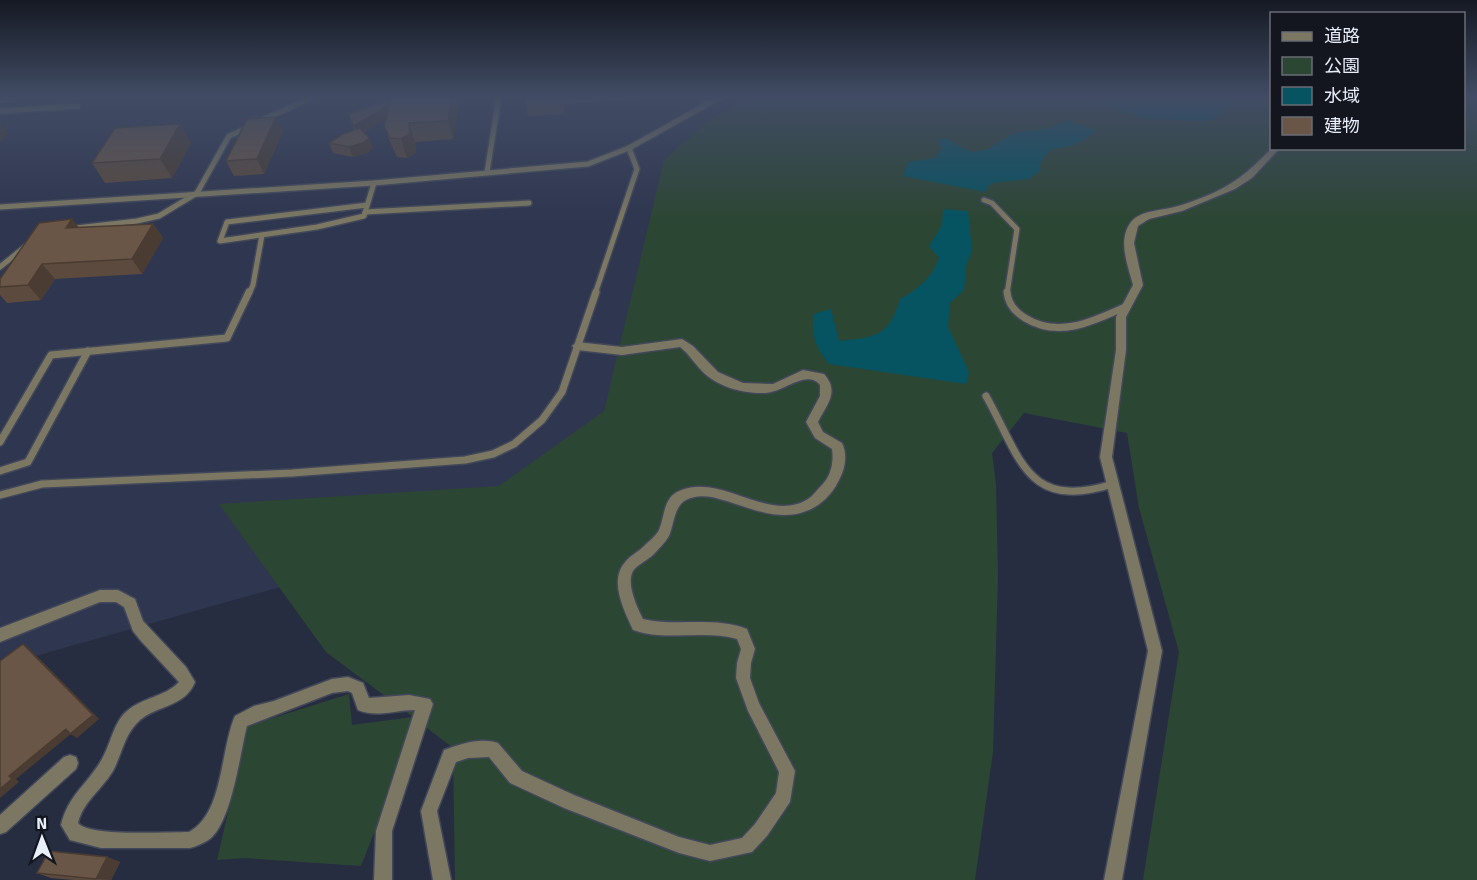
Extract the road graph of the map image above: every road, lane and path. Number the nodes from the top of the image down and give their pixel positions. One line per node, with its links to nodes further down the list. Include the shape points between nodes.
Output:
1 (229, 138): 8 (lane)
2 (492, 138): 6 (lane)
3 (647, 138): 4 (lane)
4 (629, 148): 6 (lane, via 588,164); 19 (lane, via 637,169)
5 (1274, 150): 18 (street, via 1240,183 1188,206 1139,220 1131,231 1130,259 1138,285)
6 (487, 172): 7 (lane)
7 (374, 183): 8 (lane); 11 (lane)
8 (197, 193): 12 (lane); 14 (lane, via 159,216)
9 (984, 200): 18 (lane, via 1017,228 1006,290 1008,303 1030,323 1049,330 1072,328)
10 (529, 203): 13 (lane)
11 (367, 205): 13 (lane); 15 (lane, via 227,222 220,241)
12 (0, 207)
13 (365, 212): 15 (lane, via 364,216 317,227)
14 (72, 229)
15 (262, 235): 20 (lane, via 253,285 227,338)
16 (30, 243): 17 (lane)
17 (0, 267)
18 (1127, 306): 24 (street, via 1121,316 1121,350 1106,457)
19 (577, 346): 25 (lane, via 562,392 550,413 512,446 493,454 310,473 42,484); 30 (street, via 622,351 682,343 708,372 734,386 781,386 803,374 820,377 826,384 825,396 812,422 819,435 838,446 840,454 837,475 822,497 789,511 754,506 710,492 685,494 674,502 663,535 627,568 625,579 628,603 638,625 652,629 728,628 742,634 748,649 743,678 787,771 784,796 746,846 710,852 679,845 516,777 492,749 468,750 450,756 429,811)
20 (88, 351): 22 (lane, via 51,355); 23 (lane, via 28,462)
21 (986, 396): 24 (lane, via 1031,477 1053,490 1071,493)
22 (0, 442)
23 (0, 471)
24 (1113, 484): 31 (street, via 1155,651)
25 (0, 495)
26 (0, 635): 29 (street, via 100,596 118,596 130,603 131,617 188,682 181,693 133,715 107,767 70,813 69,825 76,834 102,840 190,840 205,832 218,814 240,721 254,714 348,684 358,688 363,705 413,701 425,704 384,831)
27 (70, 763): 28 (street)
28 (0, 826)
29 (382, 880)
30 (442, 880)
31 (1113, 880)

